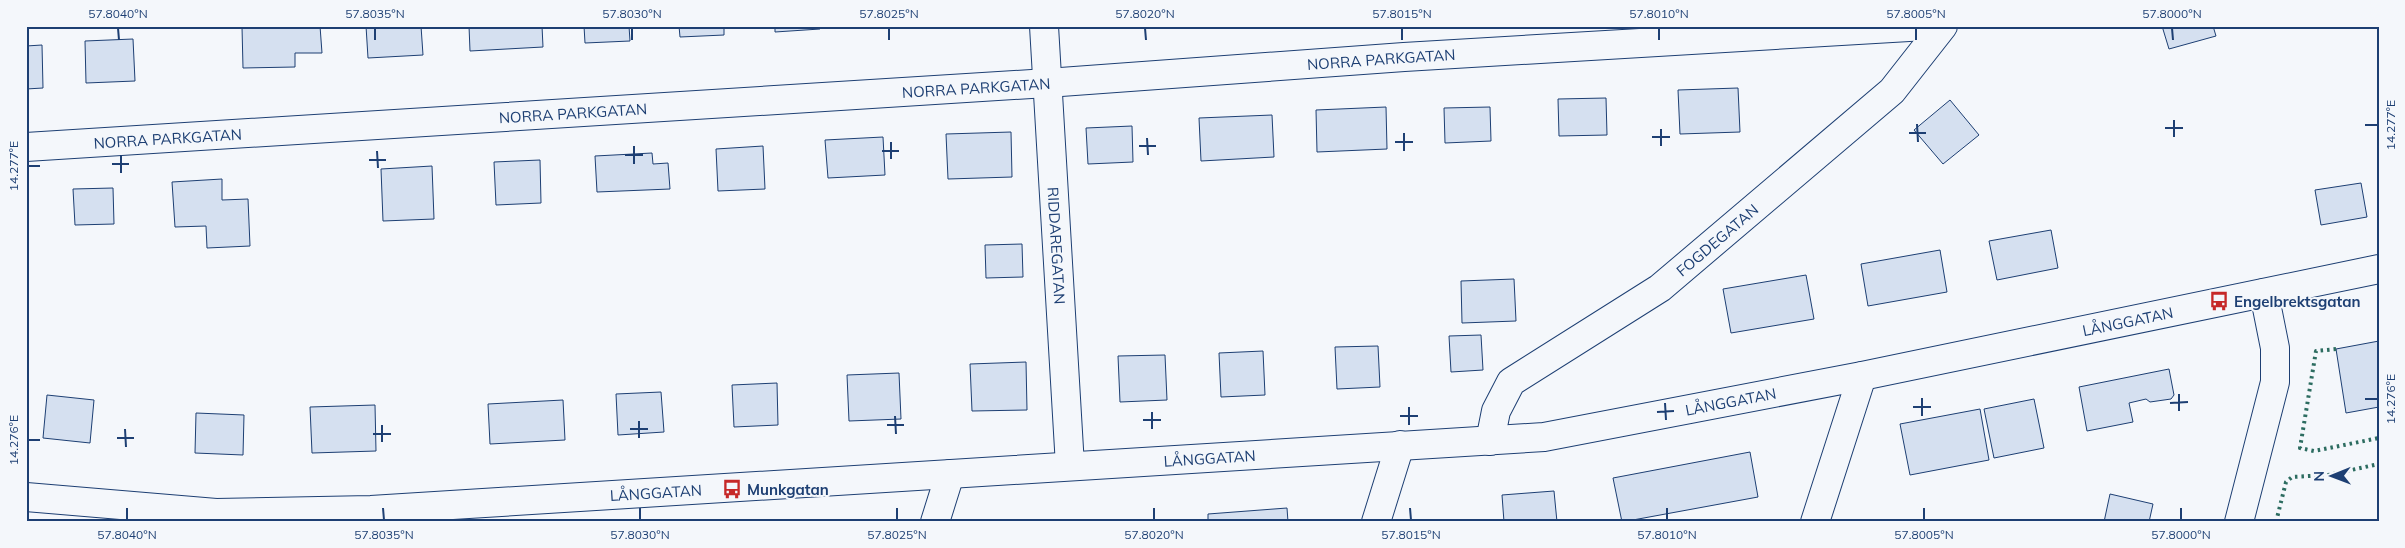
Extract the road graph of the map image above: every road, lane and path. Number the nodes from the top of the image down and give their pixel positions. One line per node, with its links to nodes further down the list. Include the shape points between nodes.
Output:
1 (1044, 26): 4 (street, RIDDAREGATAN)
2 (1926, 26): 4 (street, NORRA PARKGATAN)
3 (1943, 26): 9 (street, FOGDEGATAN, via 1892,91 1660,288 1511,382 1496,411)
4 (1047, 83): 5 (street, NORRA PARKGATAN); 11 (street, RIDDAREGATAN)
5 (26, 147)
6 (2379, 269): 7 (street, LÅNGGATAN)
7 (2264, 293): 8 (street, LÅNGGATAN); 17 (street, via 2274,348 2275,382)
8 (1862, 376): 9 (street, LÅNGGATAN, via 1544,436); 16 (street)
9 (1490, 441): 10 (street, LÅNGGATAN)
10 (1400, 445): 11 (street, LÅNGGATAN); 15 (street)
11 (1070, 466): 12 (street, LÅNGGATAN)
12 (950, 474): 13 (street, LÅNGGATAN, via 371,510 216,513); 14 (street)
13 (33, 506)
14 (935, 522)
15 (1376, 522)
16 (1815, 522)
17 (2239, 522)

